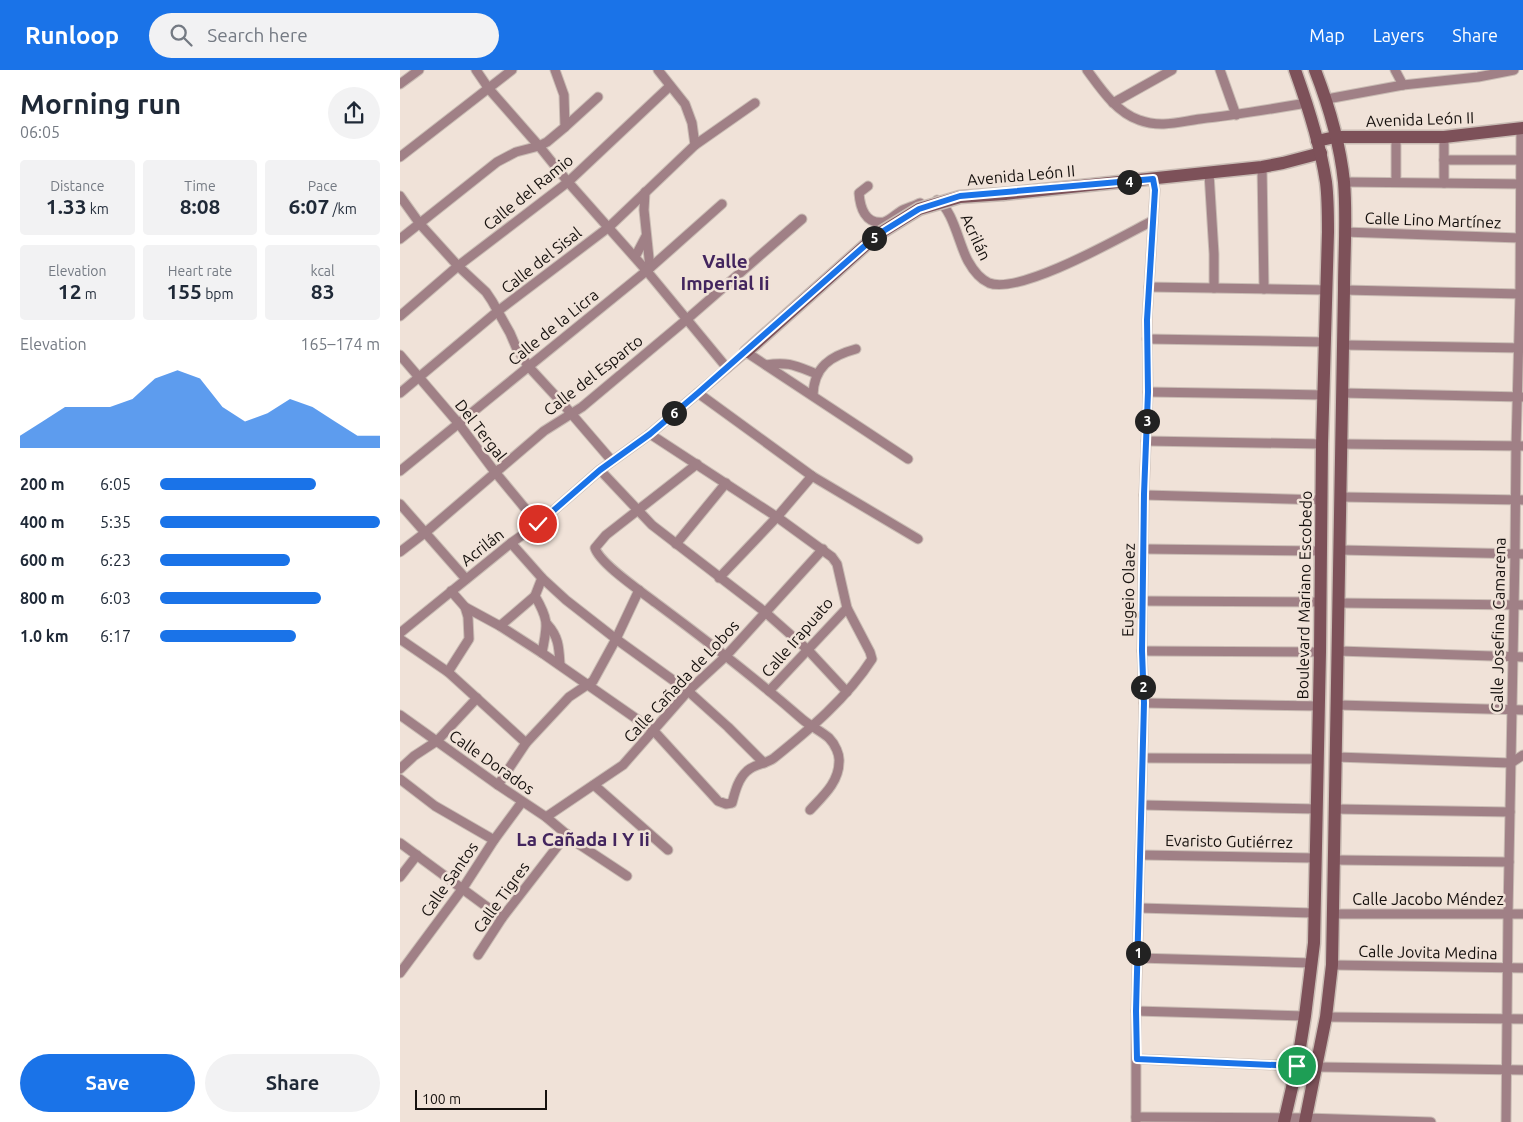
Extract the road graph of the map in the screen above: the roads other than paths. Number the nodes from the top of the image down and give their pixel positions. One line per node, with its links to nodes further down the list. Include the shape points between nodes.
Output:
1 (419, 70): 14 (street)
2 (476, 70): 17 (street)
3 (512, 70): 17 (street)
4 (555, 70): 24 (street, via 564,95)
5 (658, 70): 16 (street)
6 (1088, 70): 21 (street)
7 (1172, 70): 21 (street)
8 (1220, 70): 23 (street)
9 (1295, 70): 22 (street, Boulevard Mariano Escobedo)
10 (1316, 70): 19 (street)
11 (1395, 70): 15 (street)
12 (1514, 70): 13 (street)
13 (1476, 73): 15 (street)
14 (400, 84)
15 (1403, 85): 19 (street)
16 (670, 86): 29 (street, via 685,104); 38 (street, Calle del Ramio)
17 (489, 89): 30 (street); 32 (street)
18 (598, 97): 24 (street)
19 (1327, 99): 26 (street)
20 (755, 103): 29 (street, Calle del Sisal)
21 (1113, 103): 23 (street, via 1138,120 1160,125)
22 (1307, 103): 23 (street); 31 (street, Boulevard Mariano Escobedo)
23 (1236, 115)
24 (565, 127): 30 (street)
25 (1522, 128): 28 (street, Avenida León II); 34 (street, Calle Josefina Camarena)
26 (1335, 137): 27 (street, Avenida León II); 31 (street, Avenida León II); 39 (street)
27 (1396, 137): 28 (street, Avenida León II); 40 (street)
28 (1444, 137): 33 (street)
29 (695, 145): 44 (street, Calle del Sisal)
30 (539, 146): 38 (street); 49 (street, via 516,152 497,162)
31 (1319, 147): 35 (street, Avenida León II, via 1283,163); 61 (street, Boulevard Mariano Escobedo, via 1327,200)
32 (400, 157)
33 (1444, 160): 34 (street); 41 (street)
34 (1521, 160): 42 (street, Calle Josefina Camarena)
35 (1262, 167): 36 (street, Avenida León II); 60 (street)
36 (1209, 173): 37 (street, Avenida León II); 59 (street)
37 (1153, 179): 48 (street, Eugeio Olaez); 72 (street, Avenida León II, bridge, via 960,196 919,209 877,235)
38 (568, 182): 50 (street); 56 (street, Calle del Ramio)
39 (1344, 182): 40 (street); 51 (street)
40 (1396, 182): 41 (street)
41 (1444, 183): 42 (street)
42 (1521, 184): 53 (street, Calle Josefina Camarena)
43 (868, 186): 48 (street, Acrilán, via 859,193 860,205 864,215 873,221 885,222 915,205 937,200 947,210 973,270 990,283 1029,279)
44 (645, 192): 50 (street, Calle del Sisal); 52 (street)
45 (400, 196): 49 (street)
46 (722, 204): 57 (street, Calle de la Licra)
47 (802, 218): 66 (street, Calle del Esparto)
48 (1152, 221): 58 (street, Eugeio Olaez)
49 (420, 224): 54 (street); 56 (street)
50 (609, 227): 55 (street); 64 (street, Calle del Sisal)
51 (1344, 232): 53 (street, Calle Lino Martínez); 62 (street)
52 (646, 236): 55 (street); 57 (street)
53 (1520, 238): 63 (street, Calle Josefina Camarena)
54 (400, 239)
55 (635, 257): 57 (street)
56 (458, 266): 64 (street, via 486,292); 65 (street, Calle del Ramio)
57 (648, 269): 66 (street); 75 (street, Calle de la Licra)
58 (1149, 287): 59 (street); 67 (street, Eugeio Olaez)
59 (1214, 288): 60 (street)
60 (1264, 289): 61 (street)
61 (1327, 290): 68 (street, Boulevard Mariano Escobedo)
62 (1344, 290): 63 (street); 69 (street)
63 (1522, 294): 70 (street, Calle Josefina Camarena)
64 (498, 312): 75 (street); 78 (street, Calle del Sisal)
65 (400, 316)
66 (686, 320): 76 (street); 86 (street, Calle del Esparto)
67 (1147, 339): 68 (street); 79 (street, Eugeio Olaez)
68 (1325, 342): 84 (street, Boulevard Mariano Escobedo)
69 (1342, 345): 70 (street); 80 (street)
70 (1521, 348): 85 (street, Calle Josefina Camarena)
71 (856, 349): 77 (street, via 833,357)
72 (746, 352): 74 (street); 76 (street, Acrilán)
73 (400, 355): 78 (street, Del Tergal)
74 (766, 365): 77 (street, via 790,364); 83 (street)
75 (528, 366): 86 (street); 87 (street, Calle de la Licra)
76 (727, 368): 82 (street, Acrilán)
77 (817, 374): 83 (street)
78 (419, 378): 81 (street, Calle del Sisal); 87 (street, Del Tergal)
79 (1148, 392): 84 (street); 89 (street, Eugeio Olaez)
80 (1342, 392): 85 (street); 91 (street)
81 (400, 393)
82 (698, 393): 88 (street, Acrilán); 101 (street)
83 (812, 395): 95 (street)
84 (1324, 395): 90 (street, Boulevard Mariano Escobedo)
85 (1520, 397): 92 (street, Calle Josefina Camarena)
86 (572, 414): 96 (street); 100 (street, Calle del Esparto)
87 (459, 424): 99 (street, Calle de la Licra); 100 (street, Del Tergal)
88 (650, 434): 96 (street, Acrilán); 97 (street, Calle Irapuato)
89 (1146, 441): 90 (street); 103 (street, Eugeio Olaez)
90 (1322, 444): 93 (street, Boulevard Mariano Escobedo)
91 (1342, 444): 92 (street); 94 (street)
92 (1519, 446): 106 (street, Calle Josefina Camarena)
93 (1322, 458): 94 (street); 105 (street, Boulevard Mariano Escobedo)
94 (1341, 458): 104 (street)
95 (908, 459)
96 (612, 461): 98 (street, Acrilán)
97 (697, 464): 102 (street, Calle Irapuato); 108 (street)
98 (600, 470): 108 (street); 110 (street, Acrilán)
99 (400, 471)
100 (495, 472): 110 (street, Del Tergal); 111 (street, Calle del Esparto)
101 (812, 476): 109 (street); 112 (street)
102 (726, 483): 109 (street, Calle Irapuato); 114 (street)
103 (1144, 494): 105 (street); 116 (street, Eugeio Olaez)
104 (1341, 497): 106 (street); 117 (street)
105 (1322, 500): 118 (street, Boulevard Mariano Escobedo)
106 (1519, 500): 120 (street, Calle Josefina Camarena)
107 (400, 504): 111 (street)
108 (638, 511): 114 (street); 124 (street, via 606,535 595,548 602,560)
109 (777, 517): 115 (street, Calle Irapuato); 122 (street)
110 (538, 524): 113 (street, Acrilán)
111 (426, 532): 119 (street, Calle del Esparto); 123 (street)
112 (918, 540)
113 (511, 543): 121 (street); 123 (street, Acrilán)
114 (676, 544): 122 (street)
115 (823, 549): 132 (street, Calle Irapuato, via 837,564); 133 (street, Calle Cañada de Lobos)
116 (1144, 549): 118 (street); 127 (street, Eugeio Olaez)
117 (1340, 550): 120 (street); 129 (street)
118 (1321, 551): 128 (street, Boulevard Mariano Escobedo)
119 (400, 552)
120 (1519, 554): 130 (street, Calle Josefina Camarena)
121 (542, 578): 126 (street); 138 (street)
122 (719, 578): 133 (street)
123 (466, 579): 125 (street, Acrilán)
124 (639, 590): 138 (street); 144 (street)
125 (451, 591): 131 (street); 136 (street, Acrilán)
126 (535, 596): 134 (street); 135 (street)
127 (1143, 601): 128 (street); 140 (street, Eugeio Olaez)
128 (1320, 602): 141 (street, Boulevard Mariano Escobedo)
129 (1339, 602): 130 (street); 142 (street)
130 (1518, 605): 145 (street, Calle Josefina Camarena)
131 (465, 606): 135 (street); 148 (street, via 469,639)
132 (847, 608): 139 (street, Calle Irapuato); 152 (street, via 865,639 872,659)
133 (765, 612): 139 (street); 144 (street, Calle Cañada de Lobos)
134 (547, 624): 143 (street); 147 (street, via 555,633)
135 (500, 626): 143 (street)
136 (400, 633)
137 (400, 639): 148 (street)
138 (616, 639): 149 (street); 150 (street)
139 (808, 650): 151 (street, Calle Irapuato); 152 (street)
140 (1142, 651): 141 (street); 154 (street, Eugeio Olaez)
141 (1320, 652): 156 (street, Boulevard Mariano Escobedo)
142 (1338, 652): 145 (street); 155 (street)
143 (542, 653): 147 (street)
144 (725, 657): 150 (street, Calle Cañada de Lobos); 151 (street)
145 (1512, 657): 146 (street); 157 (street, Calle Josefina Camarena)
146 (1523, 657)
147 (560, 665): 149 (street)
148 (448, 672): 153 (street)
149 (589, 684): 161 (street); 163 (street, via 569,697)
150 (688, 691): 161 (street, Calle Cañada de Lobos); 168 (street)
151 (769, 691): 160 (street)
152 (847, 692): 160 (street)
153 (477, 698): 162 (street); 163 (street)
154 (1144, 703): 156 (street); 166 (street, Eugeio Olaez)
155 (1337, 705): 157 (street); 165 (street)
156 (1319, 706): 167 (street, Boulevard Mariano Escobedo)
157 (1512, 710): 158 (street); 169 (street, Calle Josefina Camarena)
158 (1523, 710)
159 (400, 715): 162 (street, Calle Dorados)
160 (811, 727): 168 (street); 178 (street, via 830,738 840,761 835,779)
161 (654, 731): 168 (street, via 722,804 732,802 746,772); 173 (street, Calle Cañada de Lobos, via 624,765)
162 (437, 741): 170 (street); 172 (street, Calle Dorados)
163 (526, 743): 172 (street)
164 (1523, 755): 169 (street)
165 (1336, 757): 169 (street); 177 (street)
166 (1143, 758): 167 (street); 175 (street, Eugeio Olaez)
167 (1318, 759): 176 (street, Boulevard Mariano Escobedo)
168 (764, 763)
169 (1511, 763): 179 (street, Calle Josefina Camarena)
170 (400, 769)
171 (400, 779): 182 (street, via 435,806)
172 (498, 785): 174 (street, Calle Dorados)
173 (594, 785): 180 (street, Calle Cañada de Lobos); 184 (street)
174 (522, 802): 180 (street, Calle Dorados); 182 (street, Calle Santos)
175 (1142, 805): 176 (street); 186 (street, Eugeio Olaez)
176 (1317, 809): 187 (street, Boulevard Mariano Escobedo)
177 (1335, 809): 179 (street); 188 (street)
178 (810, 810)
179 (1510, 812): 189 (street, Calle Josefina Camarena)
180 (546, 817): 181 (street, Calle Dorados)
181 (566, 834): 190 (street, Calle Dorados); 198 (street, Calle Tigres)
182 (494, 840): 192 (street, Calle Santos)
183 (400, 843): 185 (street)
184 (668, 850)
185 (417, 855): 191 (street); 192 (street)
186 (1141, 855): 187 (street, Evaristo Gutiérrez); 193 (street, Eugeio Olaez)
187 (1316, 858): 194 (street, Boulevard Mariano Escobedo)
188 (1335, 860): 189 (street); 196 (street)
189 (1509, 862): 195 (street, Calle Josefina Camarena)
190 (627, 876)
191 (400, 877)
192 (463, 888): 198 (street); 205 (street, Calle Santos)
193 (1139, 908): 194 (street); 200 (street, Eugeio Olaez)
194 (1314, 913): 201 (street, Boulevard Mariano Escobedo)
195 (1508, 913): 196 (street, Calle Jacobo Méndez); 197 (street, Calle Jacobo Méndez); 203 (street, Calle Josefina Camarena)
196 (1334, 914): 202 (street)
197 (1523, 914)
198 (502, 918): 199 (street, Calle Tigres)
199 (478, 955)
200 (1138, 958): 201 (street); 206 (street, Eugeio Olaez)
201 (1312, 963): 207 (street, Boulevard Mariano Escobedo)
202 (1332, 965): 203 (street, Calle Jovita Medina); 208 (street)
203 (1507, 968): 204 (street, Calle Jovita Medina); 209 (street, Calle Josefina Camarena)
204 (1523, 968)
205 (400, 973)
206 (1136, 1011): 207 (street); 211 (street, Eugeio Olaez)
207 (1305, 1016): 212 (street, Boulevard Mariano Escobedo)
208 (1326, 1017): 209 (street); 213 (street)
209 (1506, 1018): 210 (street); 214 (street, Calle Josefina Camarena)
210 (1523, 1019)
211 (1137, 1059): 212 (street); 216 (street, Eugeio Olaez)
212 (1297, 1066): 217 (street, Boulevard Mariano Escobedo)
213 (1317, 1068): 214 (street); 218 (street)
214 (1506, 1070): 215 (street); 221 (street, Calle Josefina Camarena)
215 (1523, 1070)
216 (1136, 1119): 217 (street)
217 (1285, 1120): 218 (street)
218 (1305, 1120): 219 (street)
219 (1405, 1122): 220 (street)
220 (1431, 1122)
221 (1506, 1122)

